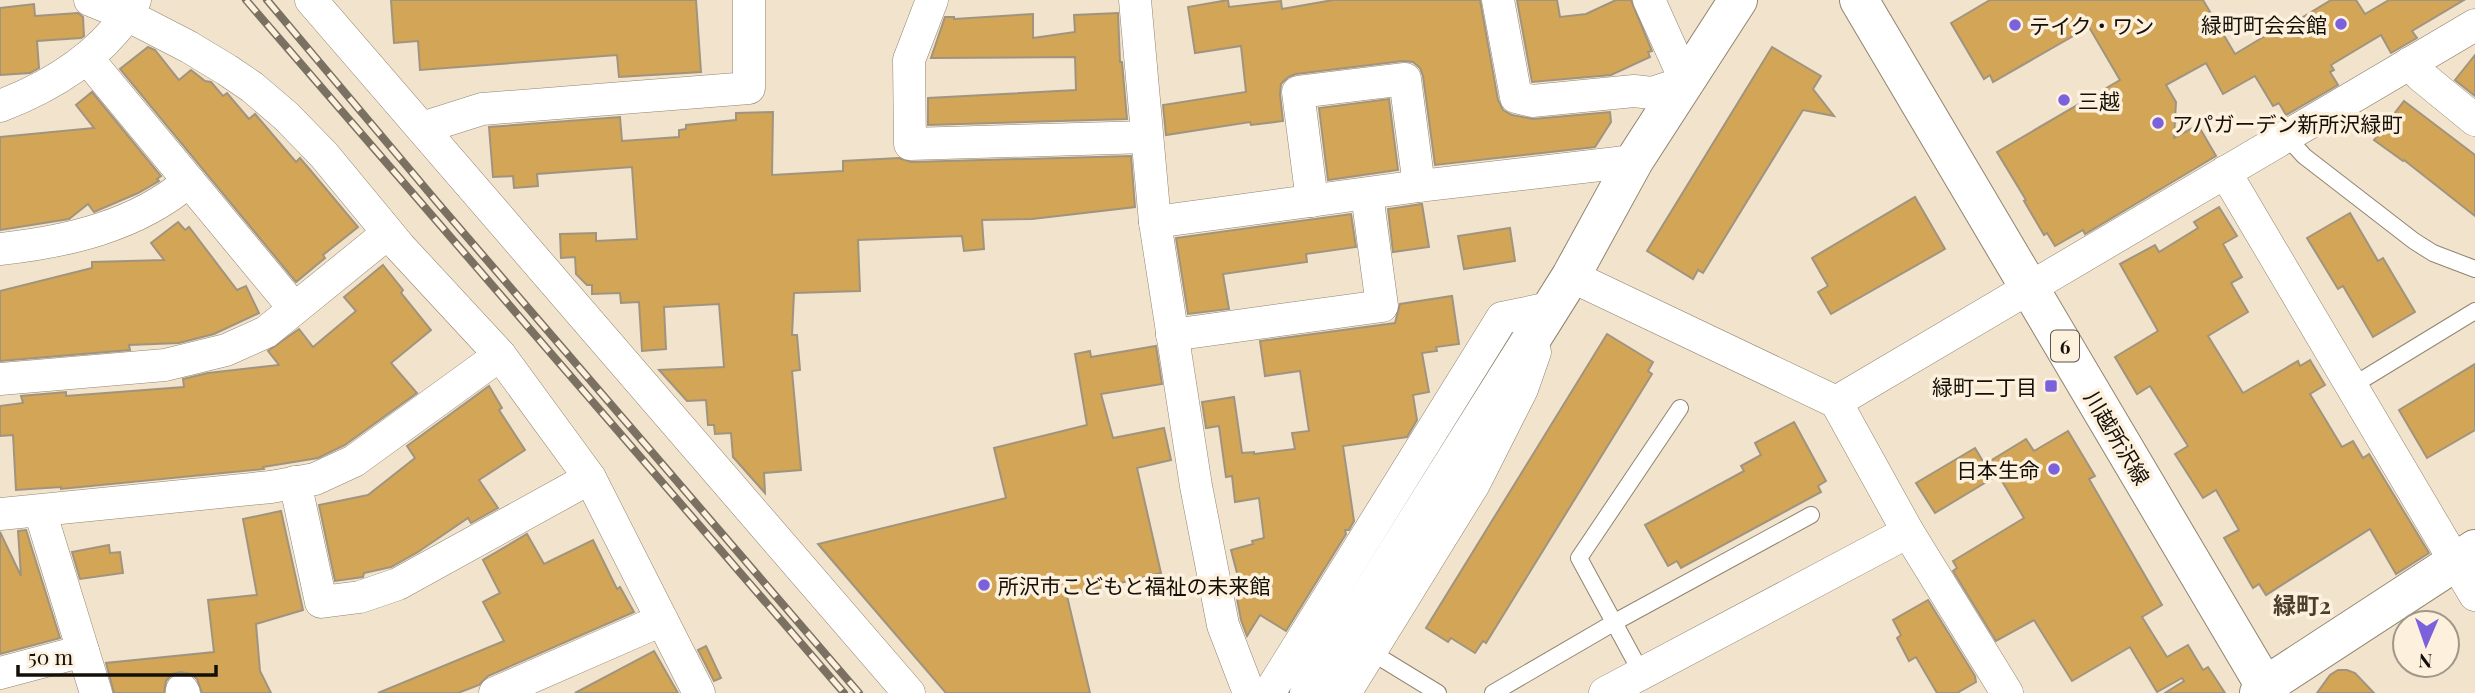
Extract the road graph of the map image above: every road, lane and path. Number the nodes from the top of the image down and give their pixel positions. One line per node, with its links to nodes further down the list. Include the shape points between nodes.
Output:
1 (90, 0): 10 (street)
2 (311, 0): 17 (street)
3 (749, 0): 17 (street, via 749,88 482,109)
4 (932, 0): 18 (street, via 909,60 910,144)
5 (1135, 0): 18 (street)
6 (1498, 0): 14 (street, via 1516,97 1532,101 1652,93)
7 (1650, 0): 14 (street)
8 (1738, 0): 14 (street)
9 (1859, 0): 31 (street, 川越所沢線 / 6)
10 (131, 7): 12 (street, via 113,35); 27 (street, via 268,100 324,155)
11 (2475, 25): 13 (street)
12 (87, 58): 15 (street, via 44,88); 22 (street)
13 (2410, 63): 16 (street); 19 (street)
14 (1686, 82): 20 (street)
15 (0, 106)
16 (2475, 120)
17 (422, 128): 60 (street)
18 (1147, 137): 26 (street)
19 (2287, 137): 21 (street); 29 (lane, via 2304,156 2414,241)
20 (1634, 161): 23 (street); 30 (street)
21 (2225, 172): 31 (street); 38 (street)
22 (189, 181): 28 (street, via 174,194 102,228 58,242); 32 (street)
23 (1419, 186): 24 (street); 25 (street, via 1405,79 1298,92)
24 (1367, 194): 25 (street); 35 (street, via 1382,306)
25 (1312, 201): 26 (street)
26 (1156, 222): 35 (street)
27 (388, 233): 32 (street); 36 (street)
28 (0, 249)
29 (2475, 269)
30 (1571, 276): 33 (street); 39 (street)
31 (2031, 288): 39 (street); 56 (street, 川越所沢線 / 6)
32 (294, 308): 37 (street, via 266,332 226,350 165,365)
33 (1550, 308): 52 (street, via 1522,389 1474,484); 62 (street, via 1502,318); 63 (street)
34 (2475, 311): 38 (lane)
35 (1172, 335): 61 (street, via 1215,591)
36 (500, 355): 41 (street); 42 (street, via 354,461 314,479)
37 (0, 379)
38 (2352, 386): 47 (street)
39 (1836, 402): 46 (street)
40 (1680, 408): 50 (lane, via 1579,558)
41 (590, 478): 42 (street, via 398,584 360,597 321,603); 49 (street)
42 (295, 482): 43 (street)
43 (40, 511): 44 (street); 51 (street)
44 (0, 514)
45 (1811, 515): 50 (lane)
46 (1908, 532): 54 (street); 67 (street)
47 (2465, 555): 48 (street); 56 (street)
48 (2475, 595)
49 (662, 620): 58 (street); 59 (street)
50 (1615, 622): 54 (lane); 65 (lane)
51 (83, 651): 53 (street); 57 (street)
52 (1371, 652): 55 (street); 64 (lane)
53 (0, 673)
54 (1647, 683): 66 (street)
55 (1358, 688)
56 (2264, 691)
57 (96, 693)
58 (495, 693)
59 (699, 693)
60 (909, 693)
61 (1250, 693)
62 (1269, 693)
63 (1309, 693)
64 (1438, 693)
65 (1493, 693)
66 (1605, 693)
67 (2007, 693)

